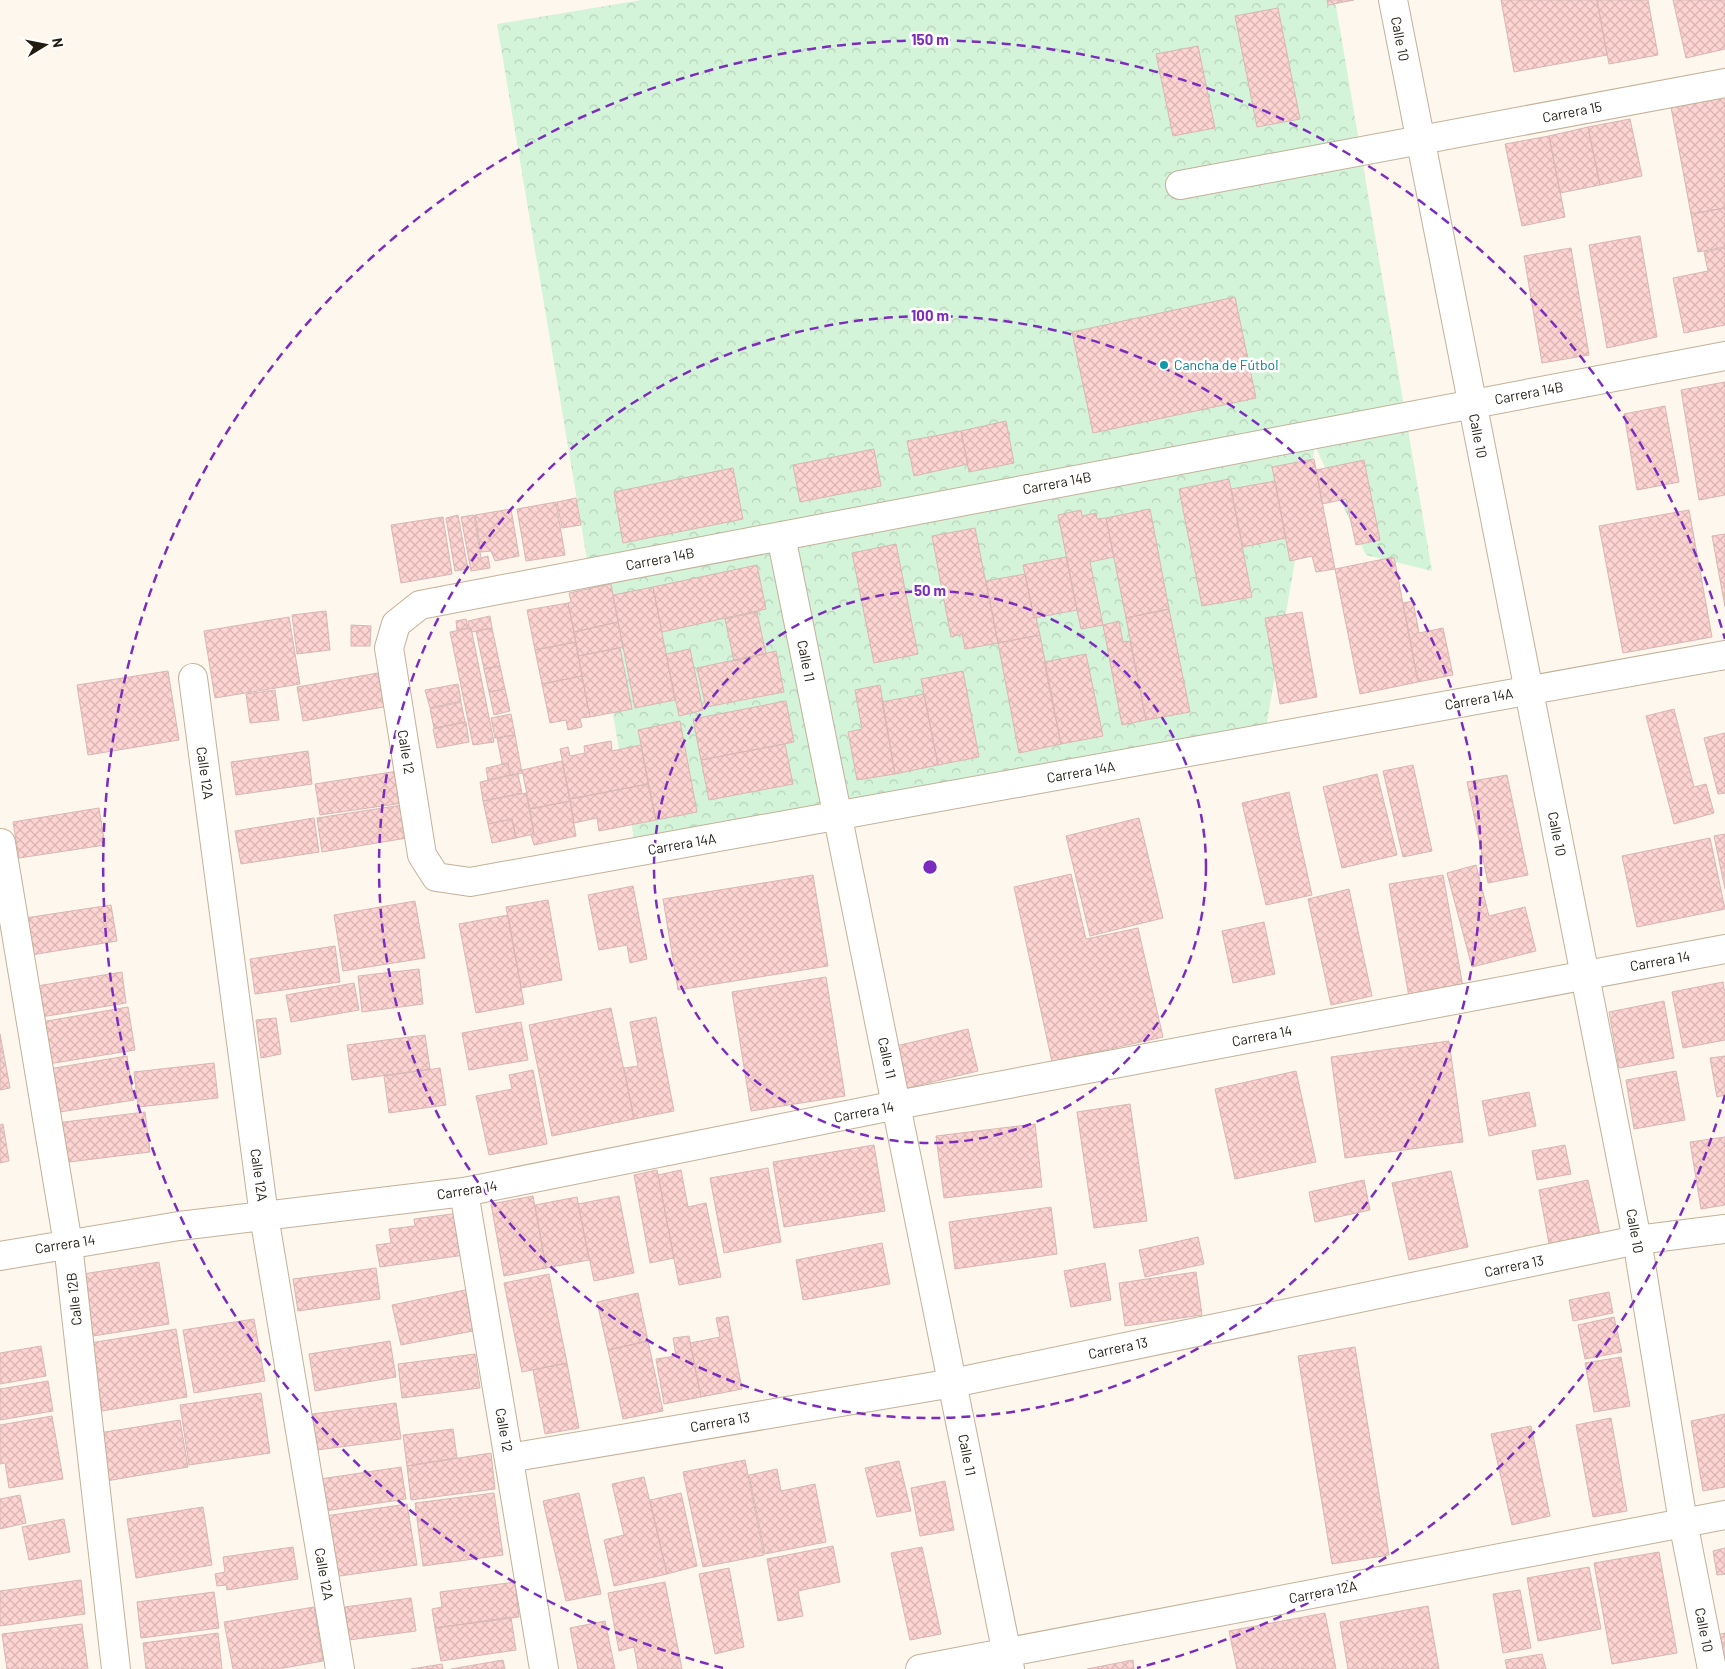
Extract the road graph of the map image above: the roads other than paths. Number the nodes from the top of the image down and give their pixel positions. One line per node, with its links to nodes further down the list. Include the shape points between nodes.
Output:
1 (1393, 0): 3 (street, Calle 10)
2 (1725, 84): 3 (street, Carrera 15)
3 (1420, 140): 4 (street, Carrera 15); 6 (street, Calle 10)
4 (1180, 185)
5 (1725, 356): 6 (street, Carrera 14B)
6 (1471, 404): 7 (street, Carrera 14B); 11 (street, Calle 10)
7 (781, 536): 8 (street, Carrera 14B, via 420,605); 12 (street, Calle 11)
8 (396, 624): 14 (street, Calle 12, via 389,648 422,855)
9 (1725, 654): 11 (street, Carrera 14A)
10 (193, 678): 19 (street, Calle 12A)
11 (1528, 690): 12 (street, Carrera 14A); 16 (street, Calle 10)
12 (838, 816): 14 (street, Carrera 14A, via 470,882); 17 (street, Calle 11)
13 (1, 844): 22 (street, Calle 12B)
14 (436, 877)
15 (1725, 950): 16 (street, Carrera 14)
16 (1585, 975): 17 (street, Carrera 14); 21 (street, Calle 10)
17 (896, 1105): 18 (street, Carrera 14); 24 (street, Calle 11)
18 (464, 1192): 19 (street, Carrera 14); 25 (street, Calle 12)
19 (264, 1216): 22 (street, Carrera 14); 30 (street, Calle 12A)
20 (1725, 1229): 21 (street, Carrera 13)
21 (1637, 1240): 24 (street, Carrera 13); 27 (street, Calle 10)
22 (68, 1244): 23 (street, Carrera 14); 29 (street, Calle 12B)
23 (0, 1256)
24 (953, 1383): 25 (street, Carrera 13); 28 (street, Calle 11)
25 (509, 1458): 31 (street, Calle 12)
26 (1725, 1515): 27 (street, Carrera 12A)
27 (1683, 1522): 28 (street, Carrera 12A); 33 (street, Calle 10)
28 (1008, 1661): 32 (street, Carrera 12A)
29 (116, 1669)
30 (340, 1669)
31 (544, 1669)
32 (920, 1669)
33 (1712, 1669)

